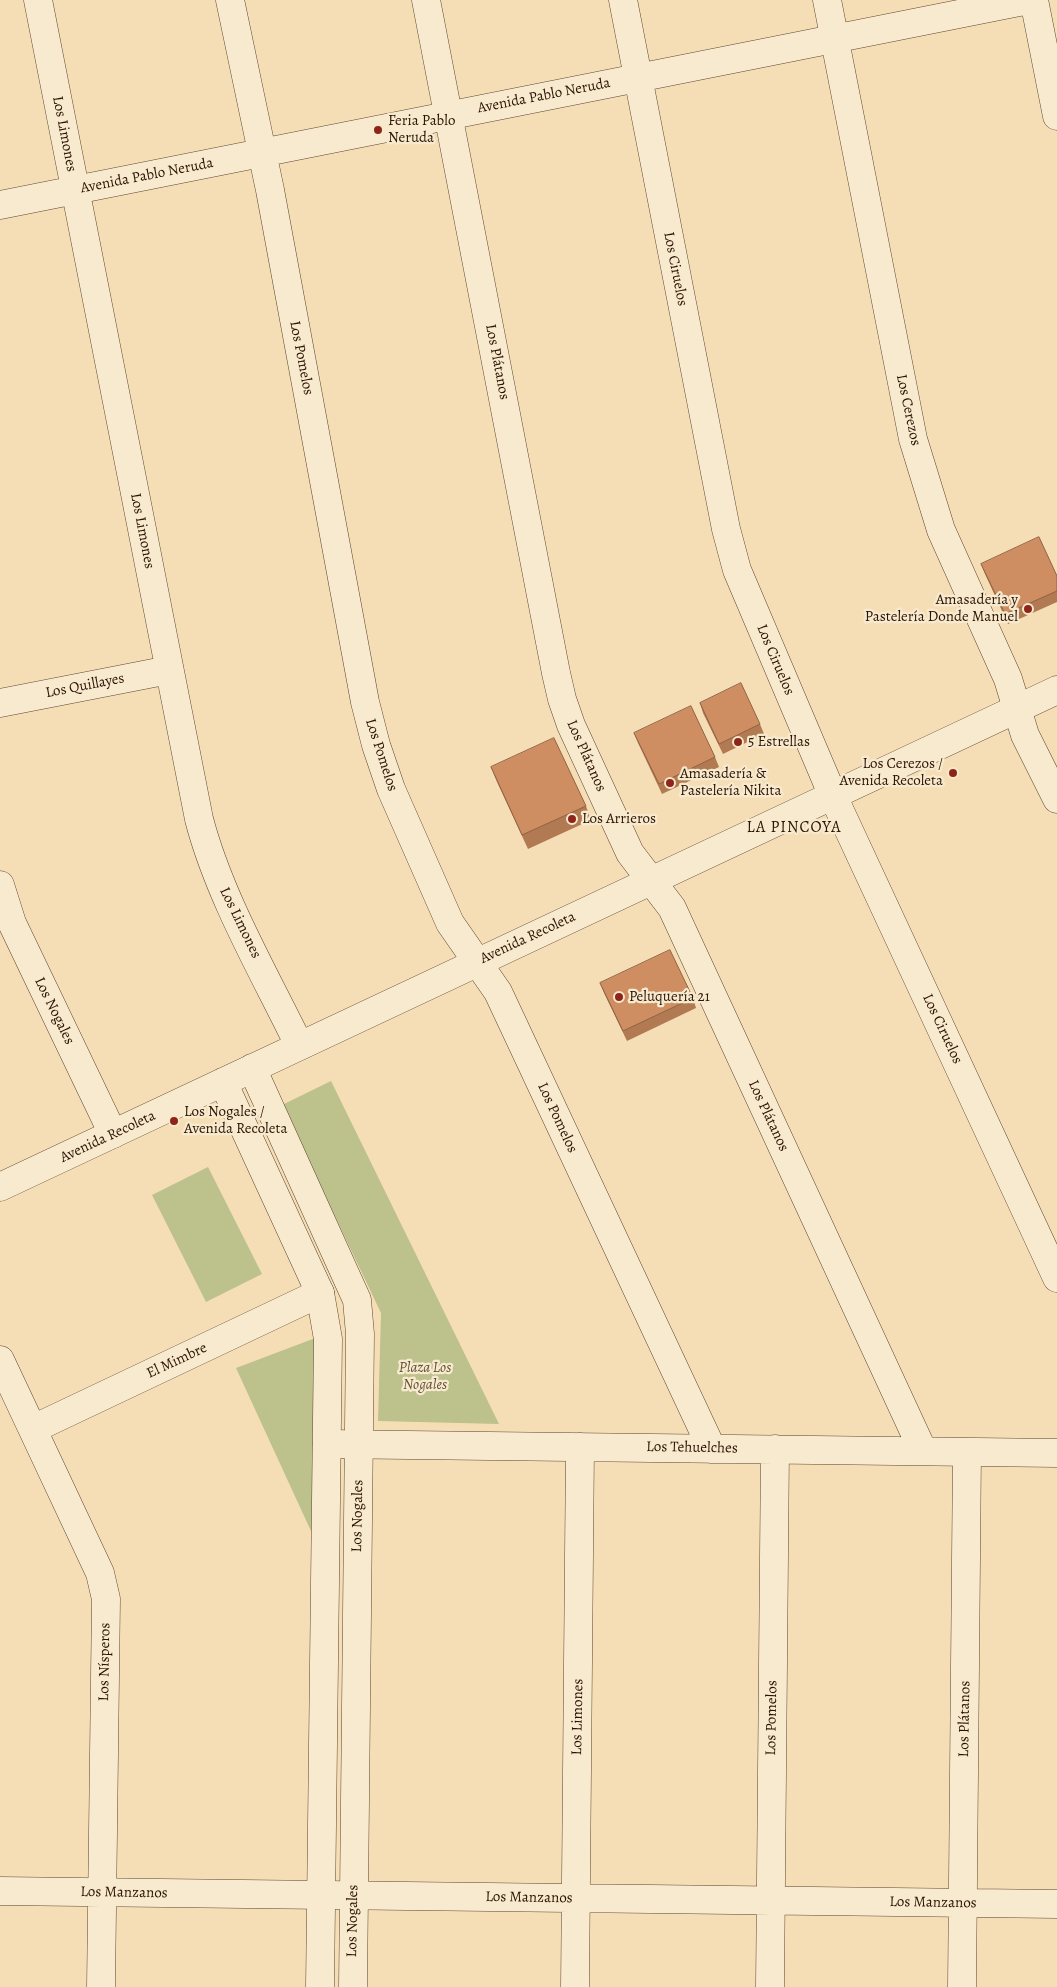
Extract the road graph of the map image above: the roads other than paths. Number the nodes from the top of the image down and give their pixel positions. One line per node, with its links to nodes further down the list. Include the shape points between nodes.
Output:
1 (38, 0): 13 (street, Los Limones)
2 (230, 0): 12 (street, Los Pomelos)
3 (426, 0): 10 (street, Los Plátanos)
4 (623, 0): 9 (street, Los Ciruelos)
5 (827, 0): 8 (street, Los Cerezos)
6 (1029, 0): 8 (street, Avenida Pablo Neruda)
7 (1034, 0): 11 (street)
8 (834, 38): 9 (street, Avenida Pablo Neruda); 18 (street, Los Cerezos, via 921,470 941,530 1008,679)
9 (638, 78): 10 (street, Avenida Pablo Neruda); 19 (street, Los Ciruelos, via 726,529 737,570)
10 (449, 115): 12 (street, Avenida Pablo Neruda); 21 (street, Los Plátanos, via 562,699 580,746 630,853)
11 (1057, 116)
12 (261, 153): 13 (street, Avenida Pablo Neruda); 23 (street, Los Pomelos, via 365,702 376,745 391,789 450,923)
13 (75, 190): 14 (street, Avenida Pablo Neruda); 15 (street, Los Limones)
14 (0, 205)
15 (169, 670): 17 (street, Los Quillayes); 24 (street, Los Limones, via 208,854)
16 (1057, 690): 18 (street, Avenida Recoleta)
17 (0, 703)
18 (1017, 708): 19 (street, Avenida Recoleta); 20 (street, Los Cerezos, via 1025,735)
19 (833, 796): 21 (street, Avenida Recoleta); 29 (street, Los Ciruelos)
20 (1057, 799)
21 (651, 880): 23 (street, Avenida Recoleta); 38 (street, Los Plátanos, via 672,908)
22 (0, 884): 27 (street, Los Nogales, via 12,923)
23 (476, 962): 24 (street, Avenida Recoleta); 36 (street, Los Pomelos, via 498,992)
24 (299, 1046): 25 (street, Avenida Recoleta)
25 (252, 1068): 26 (street, Avenida Recoleta); 34 (street, Los Nogales, via 357,1300 360,1334)
26 (223, 1082): 27 (street, Avenida Recoleta); 30 (street, Los Nogales)
27 (113, 1134): 28 (street, Avenida Recoleta)
28 (0, 1187)
29 (1057, 1278)
30 (320, 1293): 32 (street, El Mimbre); 33 (street, Los Nogales, via 328,1339)
31 (0, 1360): 32 (street, Los Nísperos)
32 (33, 1429): 42 (street, Los Nísperos, via 100,1573 106,1599)
33 (327, 1444): 34 (street, Los Tehuelches); 43 (street, Los Nogales)
34 (359, 1444): 35 (street, Los Tehuelches); 44 (street, Los Nogales)
35 (580, 1447): 36 (street, Los Tehuelches); 45 (street, Los Limones)
36 (712, 1449): 37 (street, Los Tehuelches)
37 (775, 1449): 38 (street, Los Tehuelches); 46 (street, Los Pomelos)
38 (923, 1451): 39 (street, Los Tehuelches)
39 (968, 1452): 40 (street, Los Tehuelches); 47 (street, Los Plátanos)
40 (1057, 1453)
41 (0, 1891): 42 (street, Los Manzanos)
42 (102, 1893): 43 (street, Los Manzanos); 49 (street, Los Nísperos)
43 (322, 1895): 44 (street, Los Manzanos); 50 (street, Los Nogales)
44 (354, 1896): 45 (street, Los Manzanos); 51 (street, Los Nogales)
45 (576, 1898): 46 (street, Los Manzanos); 52 (street, Los Limones)
46 (771, 1901): 47 (street, Los Manzanos); 53 (street, Los Pomelos)
47 (963, 1903): 48 (street, Los Manzanos); 54 (street, Los Plátanos)
48 (1057, 1904)
49 (101, 1987)
50 (320, 1987)
51 (353, 1987)
52 (575, 1987)
53 (770, 1987)
54 (962, 1987)

